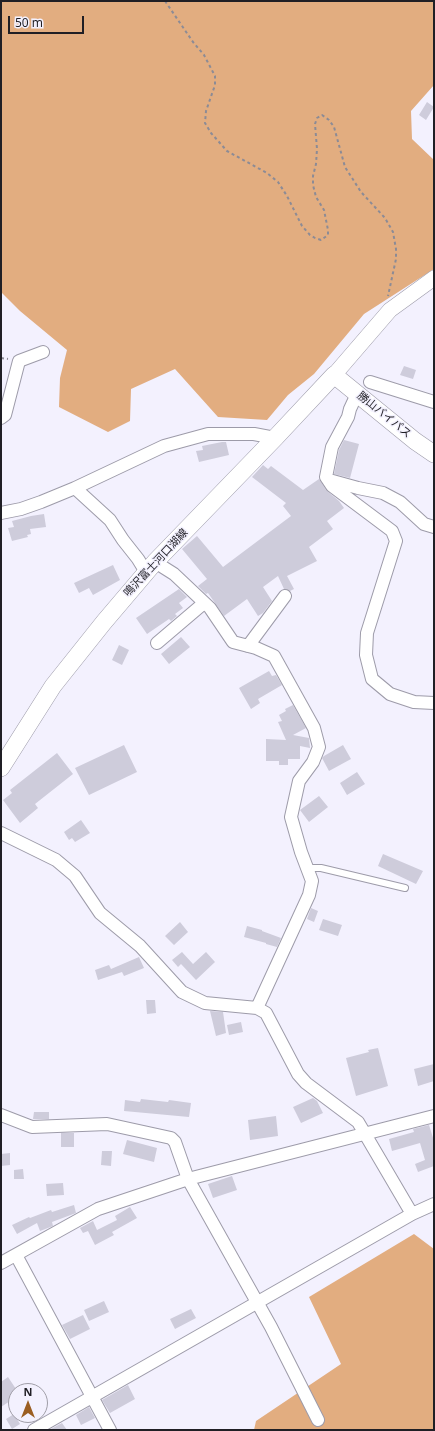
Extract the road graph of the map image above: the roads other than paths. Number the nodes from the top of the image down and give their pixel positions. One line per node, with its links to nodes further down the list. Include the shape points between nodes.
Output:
1 (434, 278): 3 (street, via 390,310)
2 (43, 352): 7 (street, via 19,361 5,416)
3 (334, 375): 5 (main road, 勝山バイパス); 8 (main road, 鳴沢富士河口湖線)
4 (370, 382): 6 (street)
5 (357, 394): 9 (main road, 勝山バイパス); 10 (street, via 332,447 326,477)
6 (434, 402)
7 (1, 418)
8 (275, 438): 11 (street, via 254,434 208,434 164,446); 14 (main road, 鳴沢富士河口湖線)
9 (434, 454)
10 (328, 480): 13 (street, via 388,495 400,502 424,524); 19 (street, via 332,486 392,531 396,541 367,633 366,655 372,679 390,694 414,702)
11 (75, 488): 12 (street, via 21,509); 14 (street, via 110,520 138,559)
12 (1, 512)
13 (434, 527)
14 (150, 567): 16 (street, via 174,574); 20 (main road, 鳴沢富士河口湖線, via 53,686)
15 (285, 596): 18 (street)
16 (204, 603): 17 (street); 18 (street, via 233,642)
17 (157, 642)
18 (248, 646): 22 (street, via 274,656 314,728 319,747 313,762 299,780 291,817)
19 (434, 703)
20 (1, 768)
21 (1, 833): 24 (street, via 56,860 75,876 100,914 140,946 182,992 205,1003)
22 (307, 868): 23 (lane, via 321,868); 24 (street, via 312,881 309,895)
23 (405, 888)
24 (257, 1008): 27 (street, via 266,1013 298,1074 306,1083 358,1122)
25 (1, 1115): 28 (street, via 32,1128 107,1124 171,1138 176,1142)
26 (434, 1116): 27 (street)
27 (365, 1134): 28 (street); 30 (street)
28 (188, 1179): 31 (street, via 98,1209); 33 (street)
29 (434, 1204): 30 (street)
30 (412, 1214): 33 (street)
31 (16, 1255): 32 (street); 34 (street)
32 (1, 1263)
33 (257, 1302): 34 (street); 35 (street)
34 (92, 1397): 36 (street); 37 (street)
35 (318, 1420)
36 (34, 1430)
37 (110, 1430)

